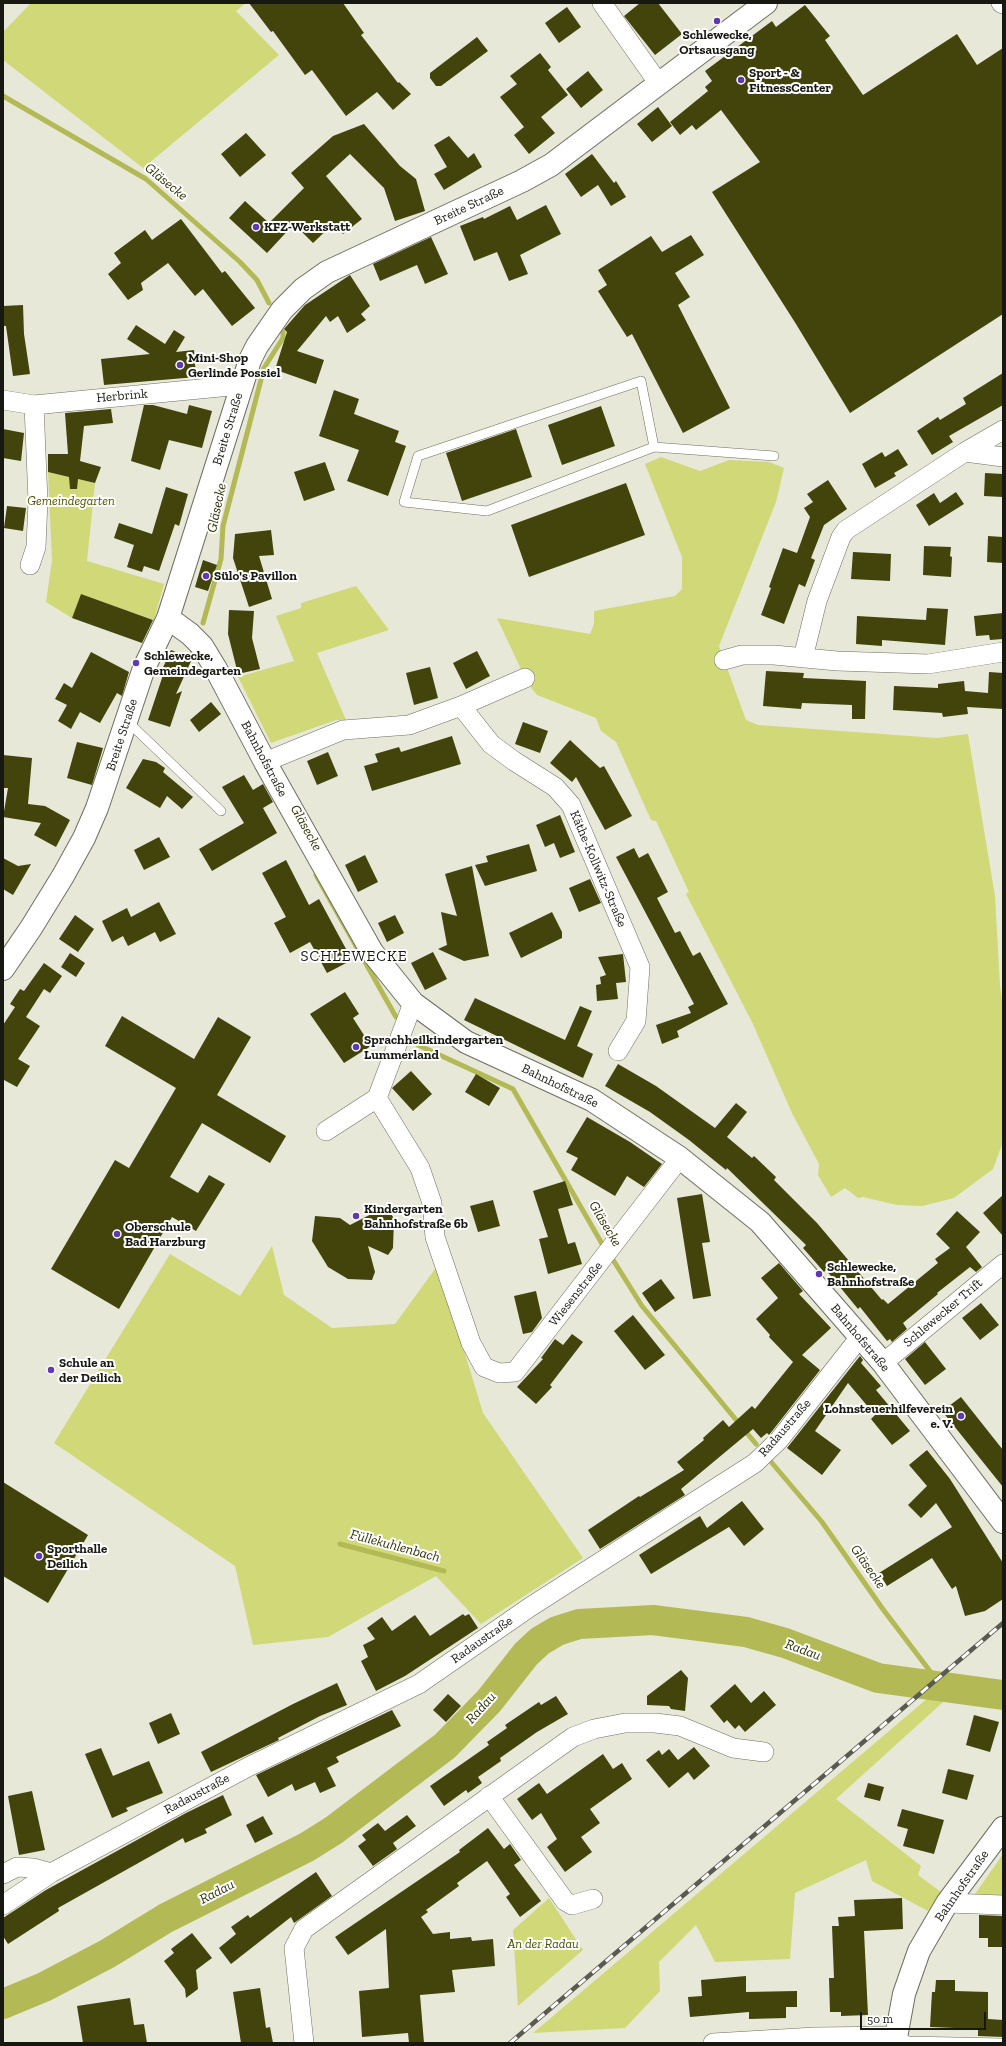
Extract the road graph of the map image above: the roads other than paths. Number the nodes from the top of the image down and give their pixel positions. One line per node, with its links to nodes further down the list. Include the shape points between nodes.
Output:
1 (602, 3): 3 (street)
2 (766, 3): 3 (street, Breite Straße)
3 (659, 84): 4 (street, Breite Straße, via 551,165 314,280 282,310 257,346)
4 (241, 385): 6 (street, Herbrink); 13 (street, Breite Straße)
5 (3, 400): 6 (street, Herbrink)
6 (34, 404): 12 (street, via 38,501 36,547)
7 (1003, 430): 9 (street)
8 (654, 446): 8 (lane, via 487,511 404,502 418,456 641,381); 10 (lane)
9 (965, 452): 11 (street); 15 (street, via 846,530 817,601)
10 (774, 456)
11 (1003, 457)
12 (30, 565)
13 (168, 618): 19 (street, Breite Straße, via 144,668); 20 (street, Bahnhofstraße, via 202,646)
14 (1003, 652): 15 (street, via 928,664)
15 (804, 658): 16 (street, via 742,655)
16 (724, 660)
17 (525, 678): 18 (street)
18 (461, 706): 20 (street, via 409,726 343,730); 24 (street, Käthe-Kollwitz-Straße, via 491,744 555,787 571,805 640,967 636,1022)
19 (127, 720): 21 (lane); 22 (street, Breite Straße, via 100,802 84,838 31,928)
20 (265, 762): 23 (street, Bahnhofstraße, via 372,952)
21 (221, 811)
22 (3, 969)
23 (413, 1003): 25 (street); 27 (street, Bahnhofstraße, via 466,1042 592,1100)
24 (618, 1051)
25 (377, 1098): 26 (street); 27 (street, Wiesenstraße, via 420,1168 432,1203 435,1237 471,1343 484,1367 499,1373 515,1372)
26 (326, 1131)
27 (680, 1158): 29 (street, Bahnhofstraße, via 760,1222)
28 (1003, 1264): 30 (street, Schlewecker Trift)
29 (860, 1337): 30 (street, Bahnhofstraße); 35 (street, Radaustraße, via 779,1440 755,1463 530,1607 418,1684 248,1766)
30 (883, 1363): 31 (street, Bahnhofstraße)
31 (1003, 1522)
32 (764, 1752): 33 (street, via 733,1748 680,1726 625,1723 594,1729 574,1738)
33 (489, 1796): 37 (street, via 565,1901 572,1904); 43 (street, via 304,1929 294,1948)
34 (1003, 1828): 38 (street, Bahnhofstraße)
35 (51, 1873): 36 (street, via 17,1867); 40 (street, Radaustraße)
36 (3, 1874)
37 (593, 1899)
38 (947, 1903): 39 (street); 41 (street, Bahnhofstraße, via 920,1951 904,1994)
39 (1003, 1904)
40 (3, 1905)
41 (896, 2040): 42 (lane); 44 (street, via 815,2037)
42 (1003, 2042)
43 (304, 2043)
44 (713, 2043)

